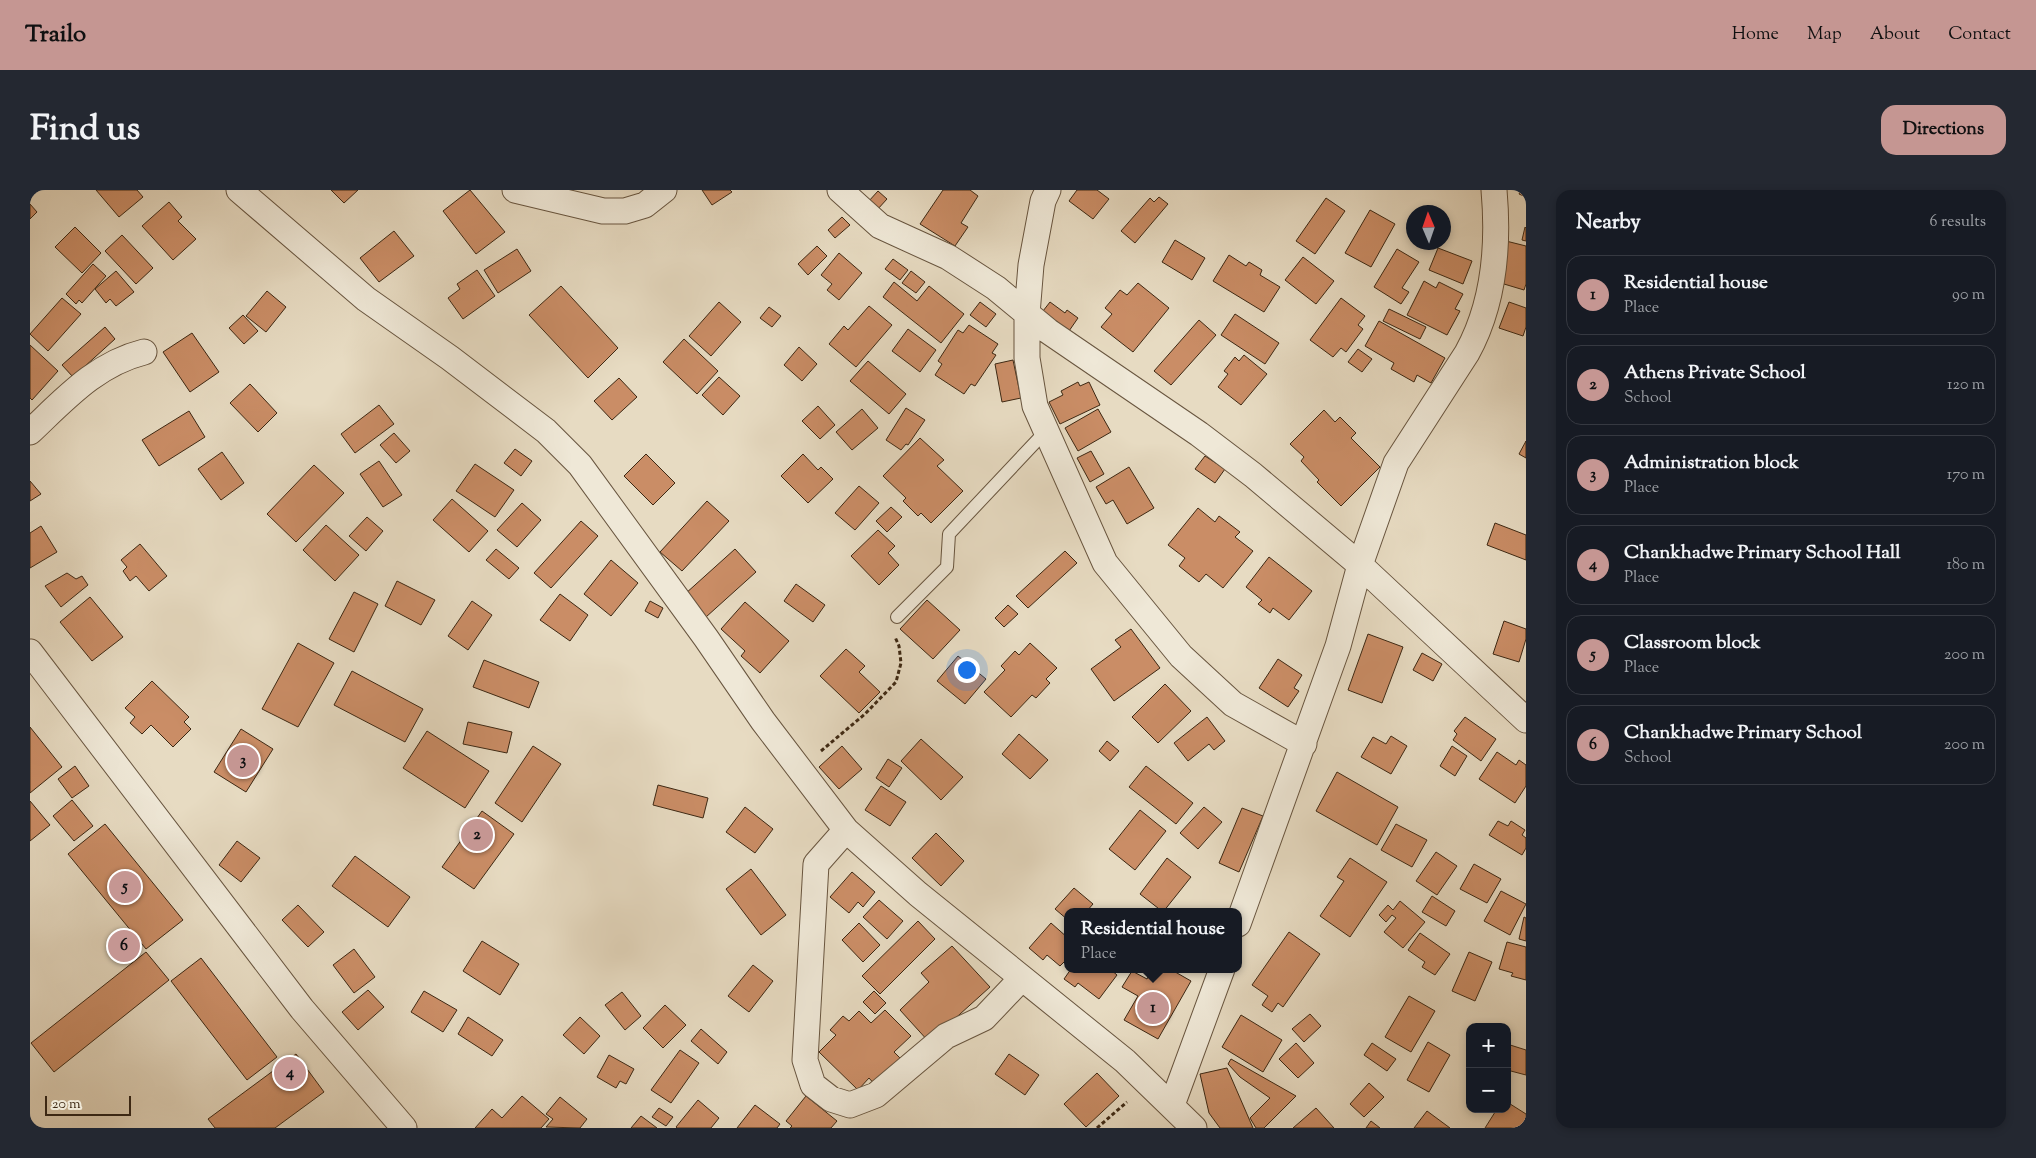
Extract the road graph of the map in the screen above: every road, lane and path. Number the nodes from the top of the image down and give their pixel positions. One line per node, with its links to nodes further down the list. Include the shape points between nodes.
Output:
1 (239, 190): 16 (street, via 366,299 546,431 573,458)
2 (516, 190): 3 (street, via 603,211 625,211 645,205)
3 (664, 190)
4 (840, 190): 7 (street, via 880,226 948,257 996,288)
5 (1048, 190): 7 (street, via 1031,265)
6 (1494, 190): 11 (street, via 1495,246 1490,294 1477,335 1396,463)
7 (1027, 314): 10 (street, via 1027,358 1035,406); 11 (street, via 1199,434 1291,505)
8 (144, 352): 9 (street, via 126,356 96,372)
9 (30, 432)
10 (1045, 432): 12 (lane, via 948,534 947,568); 15 (street, via 1105,563 1181,656 1233,704)
11 (1360, 564): 14 (street); 15 (street, via 1338,646)
12 (897, 617): 16 (path, via 893,632 900,663 896,682 865,714)
13 (30, 652): 23 (street, via 302,1009)
14 (1526, 720)
15 (1304, 744): 18 (street)
16 (799, 769): 17 (street)
17 (846, 830): 20 (street, via 918,894); 20 (street, via 816,864 805,1060 813,1085 831,1099 850,1105 876,1095 946,1036 984,1018)
18 (1242, 913)
19 (1221, 973): 22 (street)
20 (1022, 978): 21 (street)
21 (1148, 1083): 22 (street); 24 (path)
22 (1172, 1105): 25 (street)
23 (404, 1128)
24 (1097, 1128)
25 (1194, 1128)

